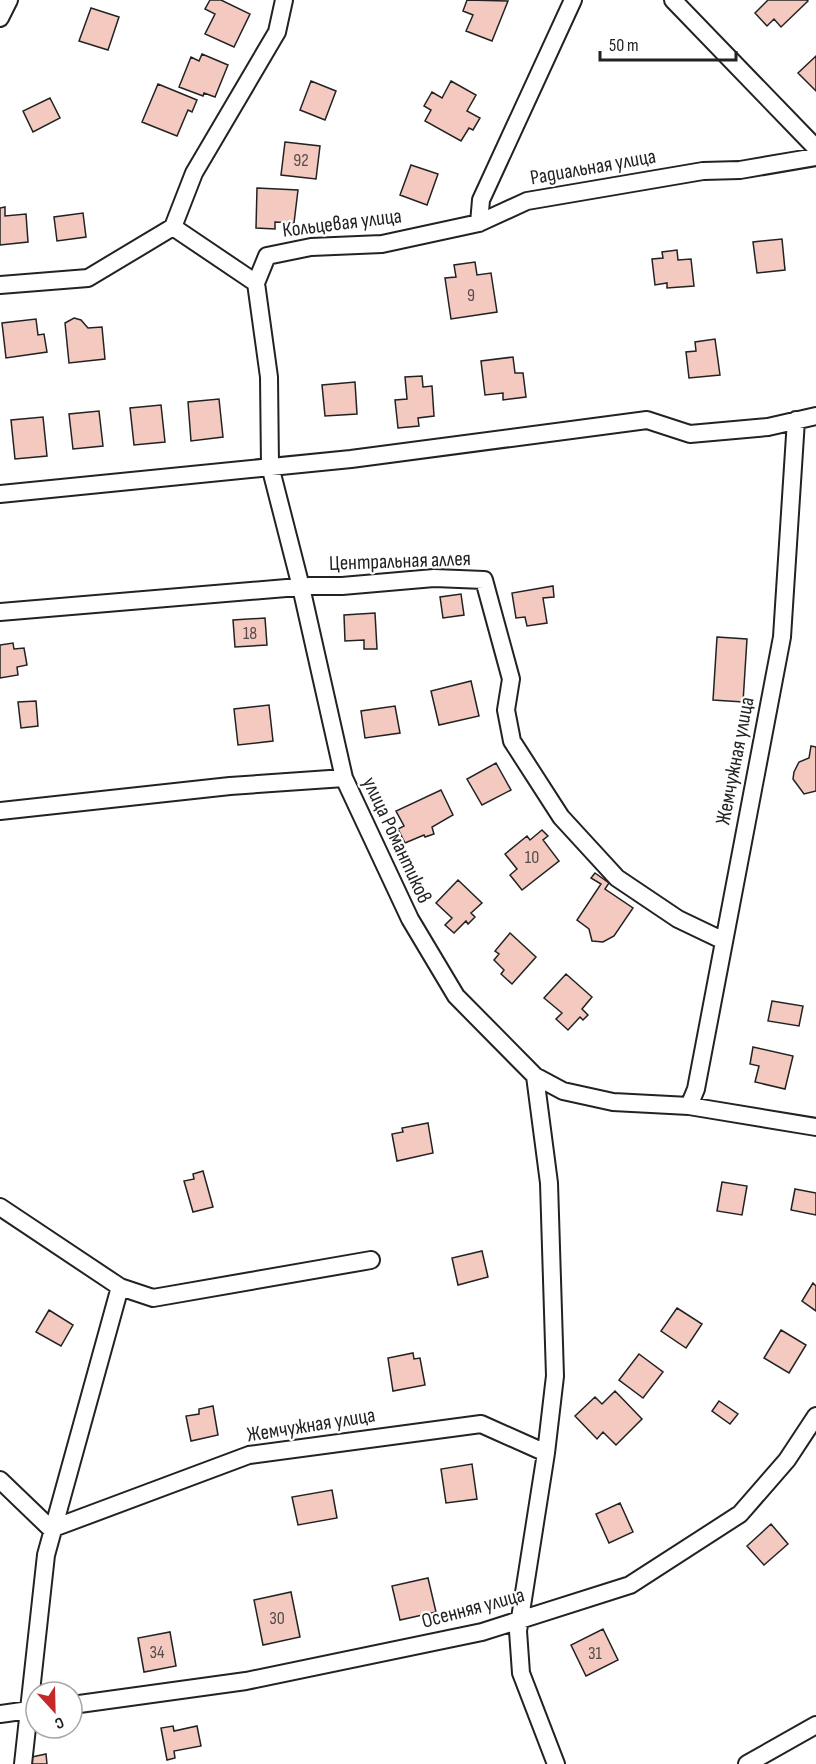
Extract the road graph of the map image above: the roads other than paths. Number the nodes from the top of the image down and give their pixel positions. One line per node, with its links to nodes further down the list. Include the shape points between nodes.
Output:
1 (9, 0): 5 (street)
2 (284, 0): 9 (street, via 277,32 194,173)
3 (573, 0): 8 (street, Радиальная улица, via 482,200)
4 (673, 0): 6 (street)
5 (0, 18)
6 (816, 148)
7 (816, 157): 8 (street, Радиальная улица, via 740,170 703,171 527,201)
8 (479, 223): 10 (street, Кольцевая улица, via 382,244 311,247 267,255)
9 (173, 227): 10 (street); 11 (street, via 88,278)
10 (256, 284): 14 (street, via 269,377)
11 (0, 285)
12 (816, 416): 13 (street)
13 (796, 420): 14 (street, via 768,427 690,434 647,420); 20 (street, Жемчужная улица, via 782,637)
14 (270, 466): 15 (street); 16 (street)
15 (0, 494)
16 (301, 587): 17 (street, Центральная аллея); 18 (street); 20 (street, Центральная аллея, via 434,578 484,580 511,679 506,710 512,741 561,817 617,878 678,919)
17 (0, 612)
18 (344, 778): 19 (street, улица Романтиков); 21 (street, улица Романтиков, via 410,920 456,996)
19 (0, 811)
20 (724, 941): 22 (street, Жемчужная улица)
21 (535, 1076): 22 (street, улица Романтиков, via 563,1091 613,1102); 28 (street, via 551,1221 555,1376)
22 (690, 1106): 23 (street, улица Романтиков)
23 (816, 1126)
24 (0, 1207): 26 (street)
25 (371, 1260): 26 (street, via 153,1298)
26 (120, 1287): 30 (street)
27 (816, 1416): 31 (street, Осенняя улица, via 787,1460 740,1514 630,1585)
28 (546, 1453): 30 (street, Жемчужная улица, via 481,1424 249,1455); 31 (street)
29 (0, 1480): 30 (street)
30 (54, 1528): 32 (street, via 46,1555)
31 (519, 1620): 33 (street, Осенняя улица, via 482,1632 246,1681); 39 (street, via 521,1673)
32 (36, 1680)
33 (84, 1703)
34 (24, 1711): 35 (street)
35 (0, 1714)
36 (816, 1725): 40 (street)
37 (28, 1740): 38 (street)
38 (24, 1764)
39 (556, 1764)
40 (747, 1764)

